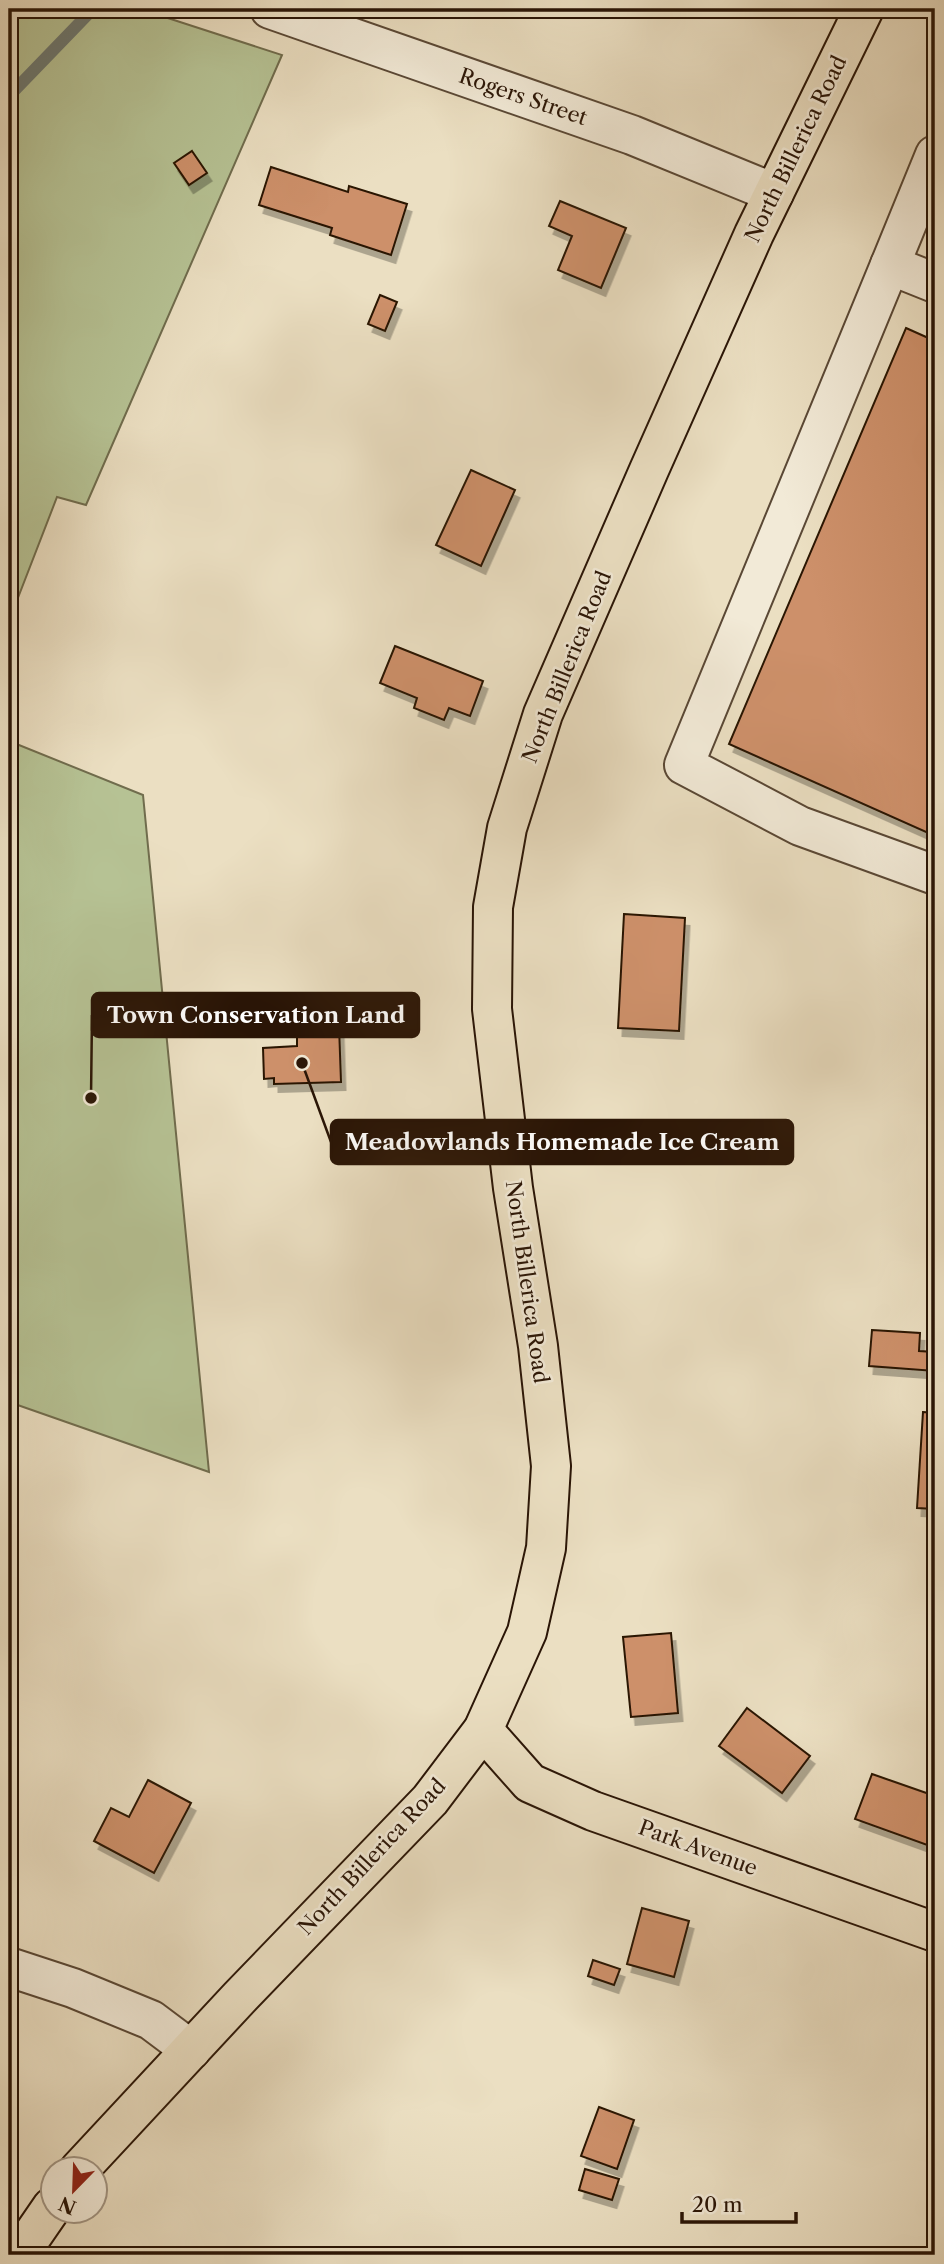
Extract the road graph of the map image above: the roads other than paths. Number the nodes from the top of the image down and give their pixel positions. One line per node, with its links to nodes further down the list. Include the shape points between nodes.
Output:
1 (270, 9): 4 (street, Rogers Street, via 632,135)
2 (864, 9): 4 (main road, North Billerica Road)
3 (935, 155): 5 (street)
4 (774, 193): 8 (main road, North Billerica Road, via 543,714 506,828 493,907 492,1009 551,1466 546,1548 527,1632)
5 (890, 265): 6 (street); 7 (street, via 684,765 800,826)
6 (935, 282)
7 (935, 875)
8 (483, 1730): 9 (main road, Park Avenue, via 530,1783 593,1811); 11 (main road, North Billerica Road, via 430,1800)
9 (935, 1933)
10 (9, 1967): 11 (street, via 151,2020)
11 (191, 2050): 12 (main road, North Billerica Road)
12 (91, 2156)
13 (39, 2226): 14 (main road)
14 (19, 2255)

